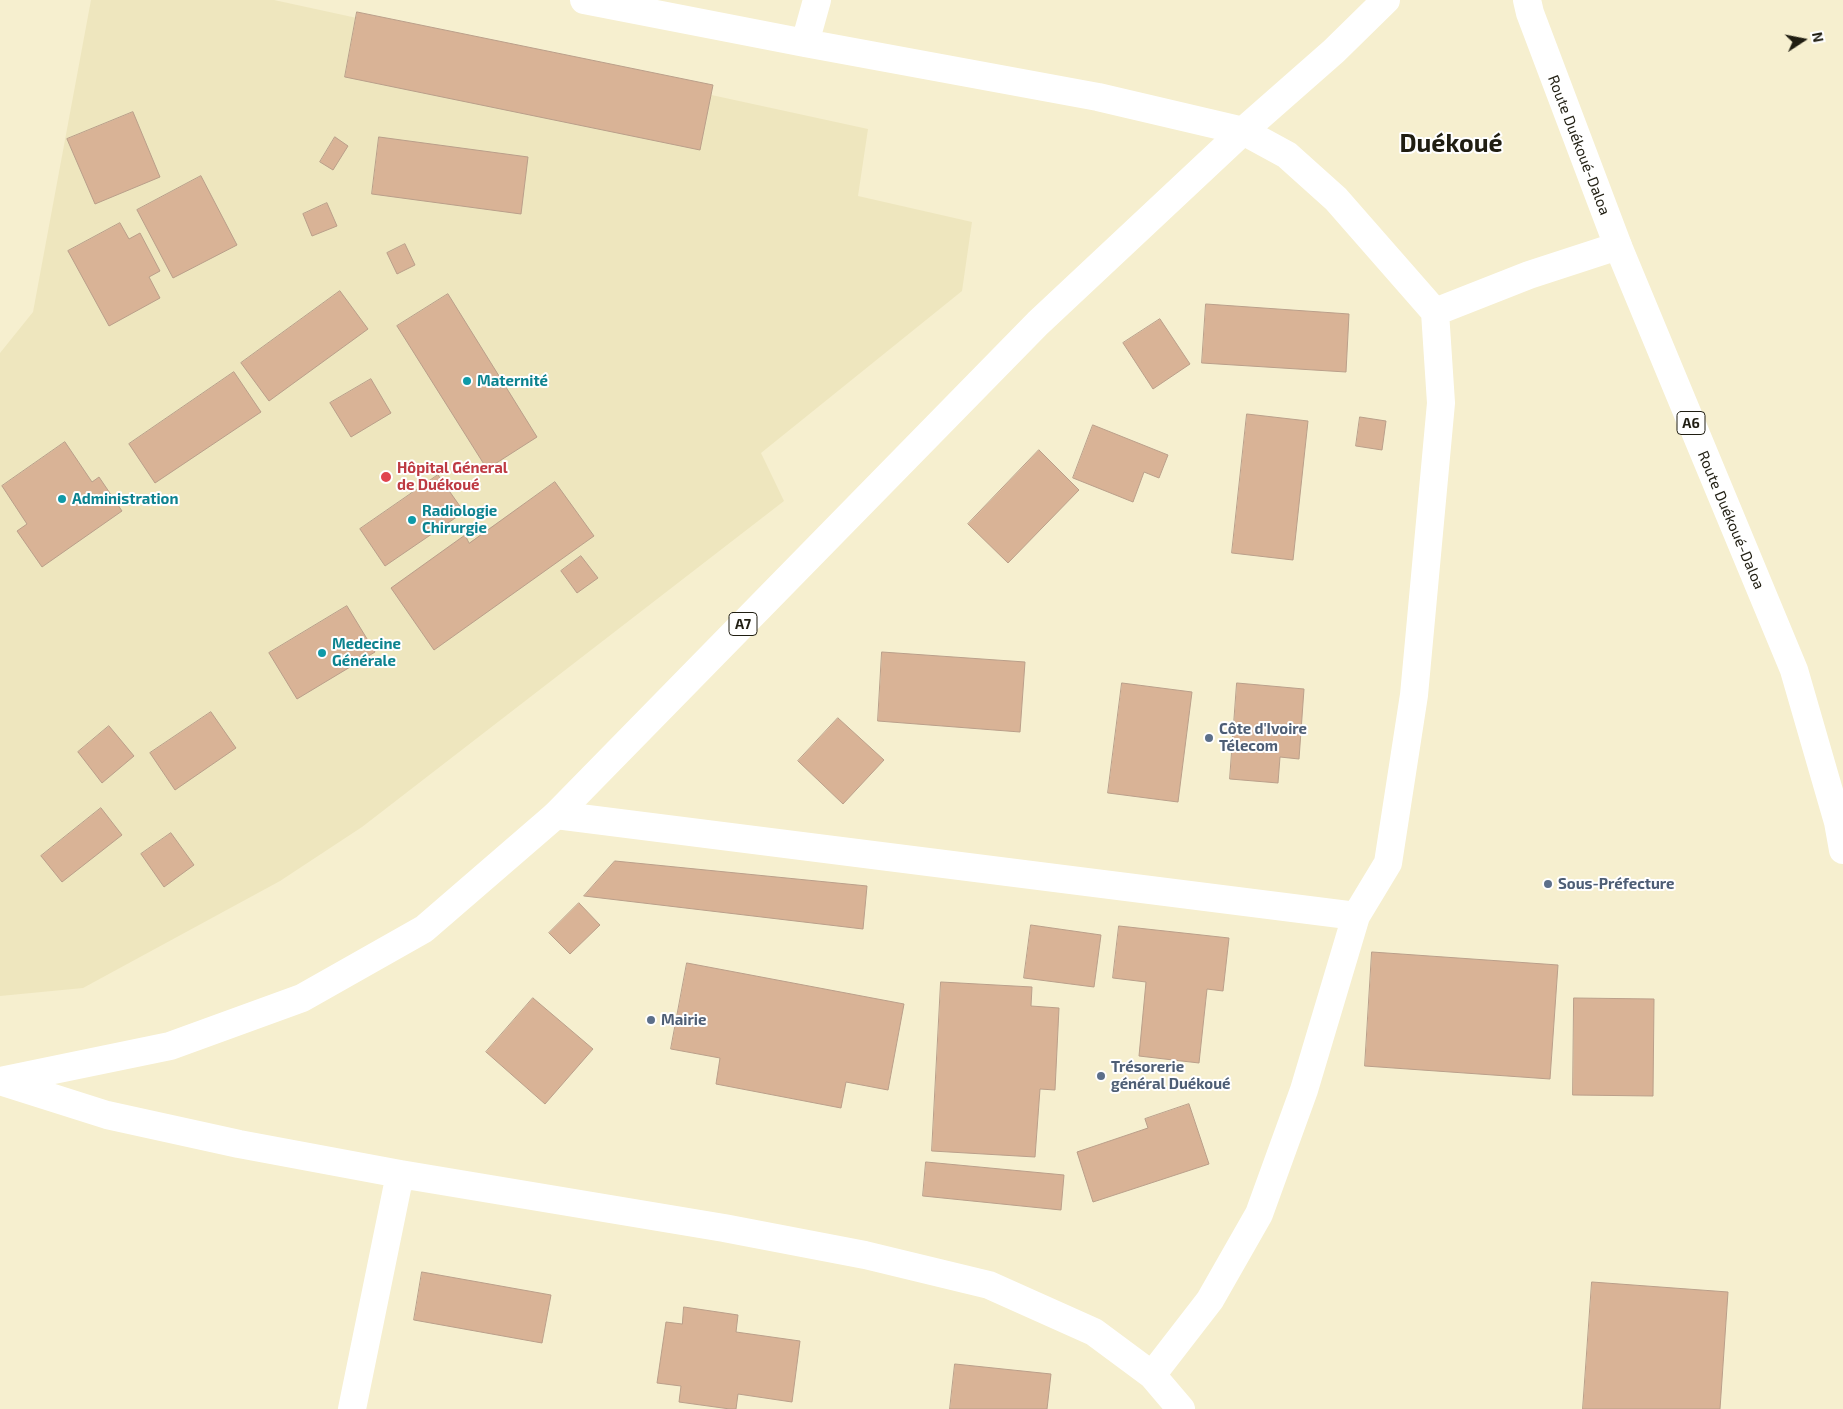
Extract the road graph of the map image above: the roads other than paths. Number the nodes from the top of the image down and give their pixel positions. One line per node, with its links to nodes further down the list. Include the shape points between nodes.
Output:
1 (584, 0): 5 (main road)
2 (817, 0): 5 (main road)
3 (1386, 0): 6 (main road, A7)
4 (1527, 0): 7 (main road, Route Duékoué-Daloa / A6)
5 (805, 43): 6 (main road, via 1098,97)
6 (1243, 131): 8 (main road, via 1286,155 1336,199); 9 (main road, A7, via 1038,323)
7 (1618, 246): 8 (main road); 10 (main road, Route Duékoué-Daloa / A6, via 1794,670 1838,822)
8 (1436, 312): 11 (main road, via 1441,403 1414,695 1388,863)
9 (556, 814): 11 (main road); 12 (main road, A7, via 424,929 302,998 170,1046)
10 (1843, 850)
11 (1356, 916): 14 (main road, via 1304,1090 1259,1214 1210,1300)
12 (0, 1081): 13 (main road, via 107,1116)
13 (400, 1174): 14 (main road, via 865,1255 989,1285 1094,1332); 15 (main road)
14 (1152, 1375): 16 (main road)
15 (352, 1409)
16 (1181, 1409)

